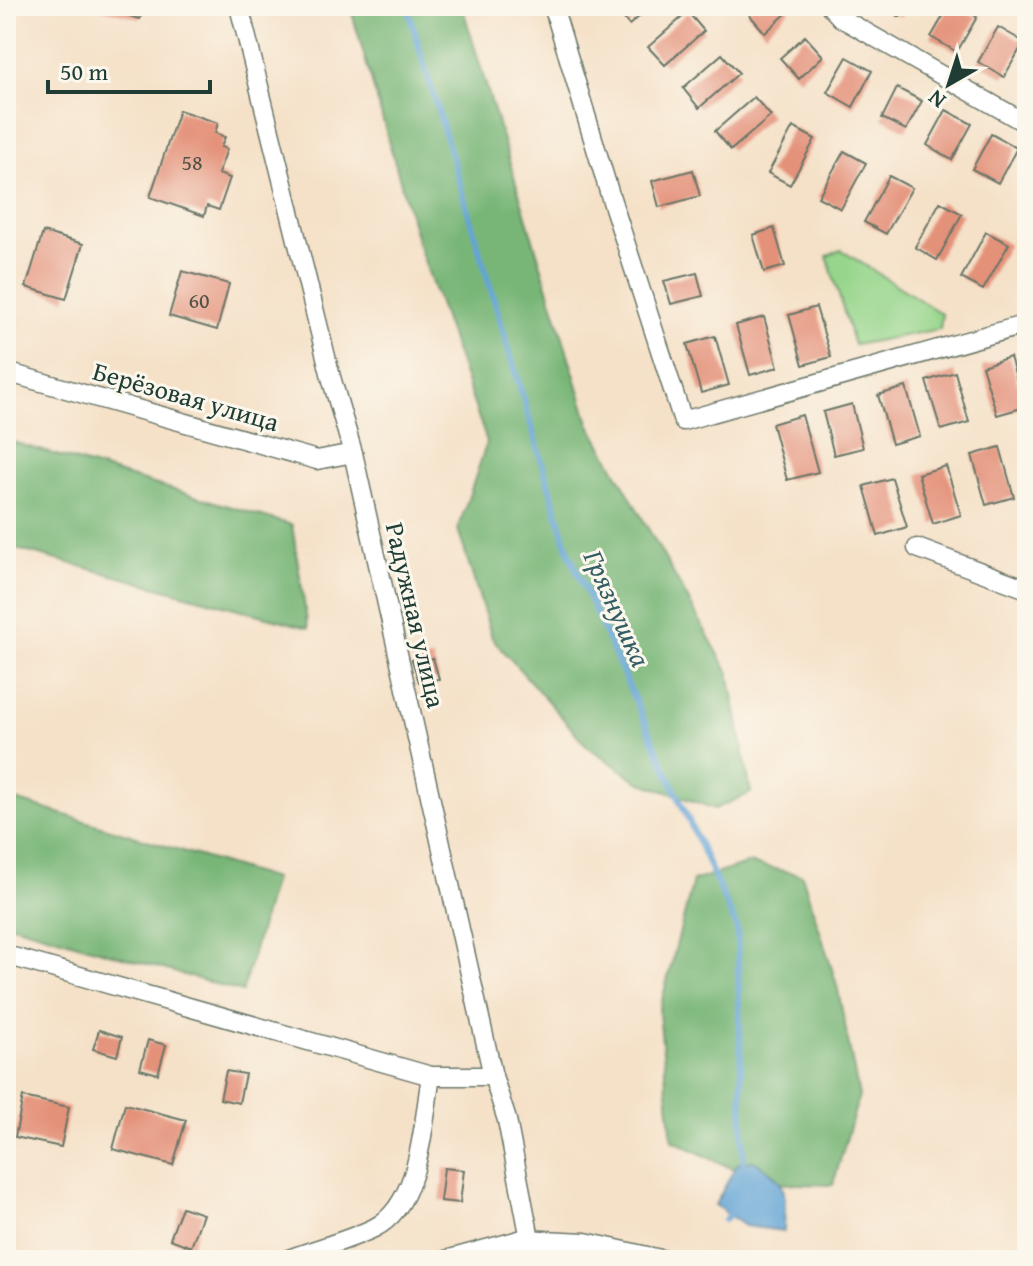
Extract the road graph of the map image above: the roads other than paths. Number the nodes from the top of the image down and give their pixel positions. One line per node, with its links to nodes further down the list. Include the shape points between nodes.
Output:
1 (239, 6): 7 (street, Радужная улица)
2 (553, 6): 5 (street, via 683,421)
3 (830, 6): 4 (street, via 841,18)
4 (1027, 124)
5 (1027, 324)
6 (6, 372): 7 (street, Берёзовая улица, via 317,460)
7 (353, 453): 12 (street, Радужная улица)
8 (917, 548): 9 (street)
9 (1027, 589)
10 (6, 955): 11 (street)
11 (431, 1076): 12 (street); 14 (street, via 415,1171 402,1205 377,1227)
12 (493, 1076): 13 (street, Радужная улица)
13 (530, 1239): 15 (street); 16 (street, via 585,1242)
14 (286, 1260)
15 (446, 1260)
16 (665, 1260)

